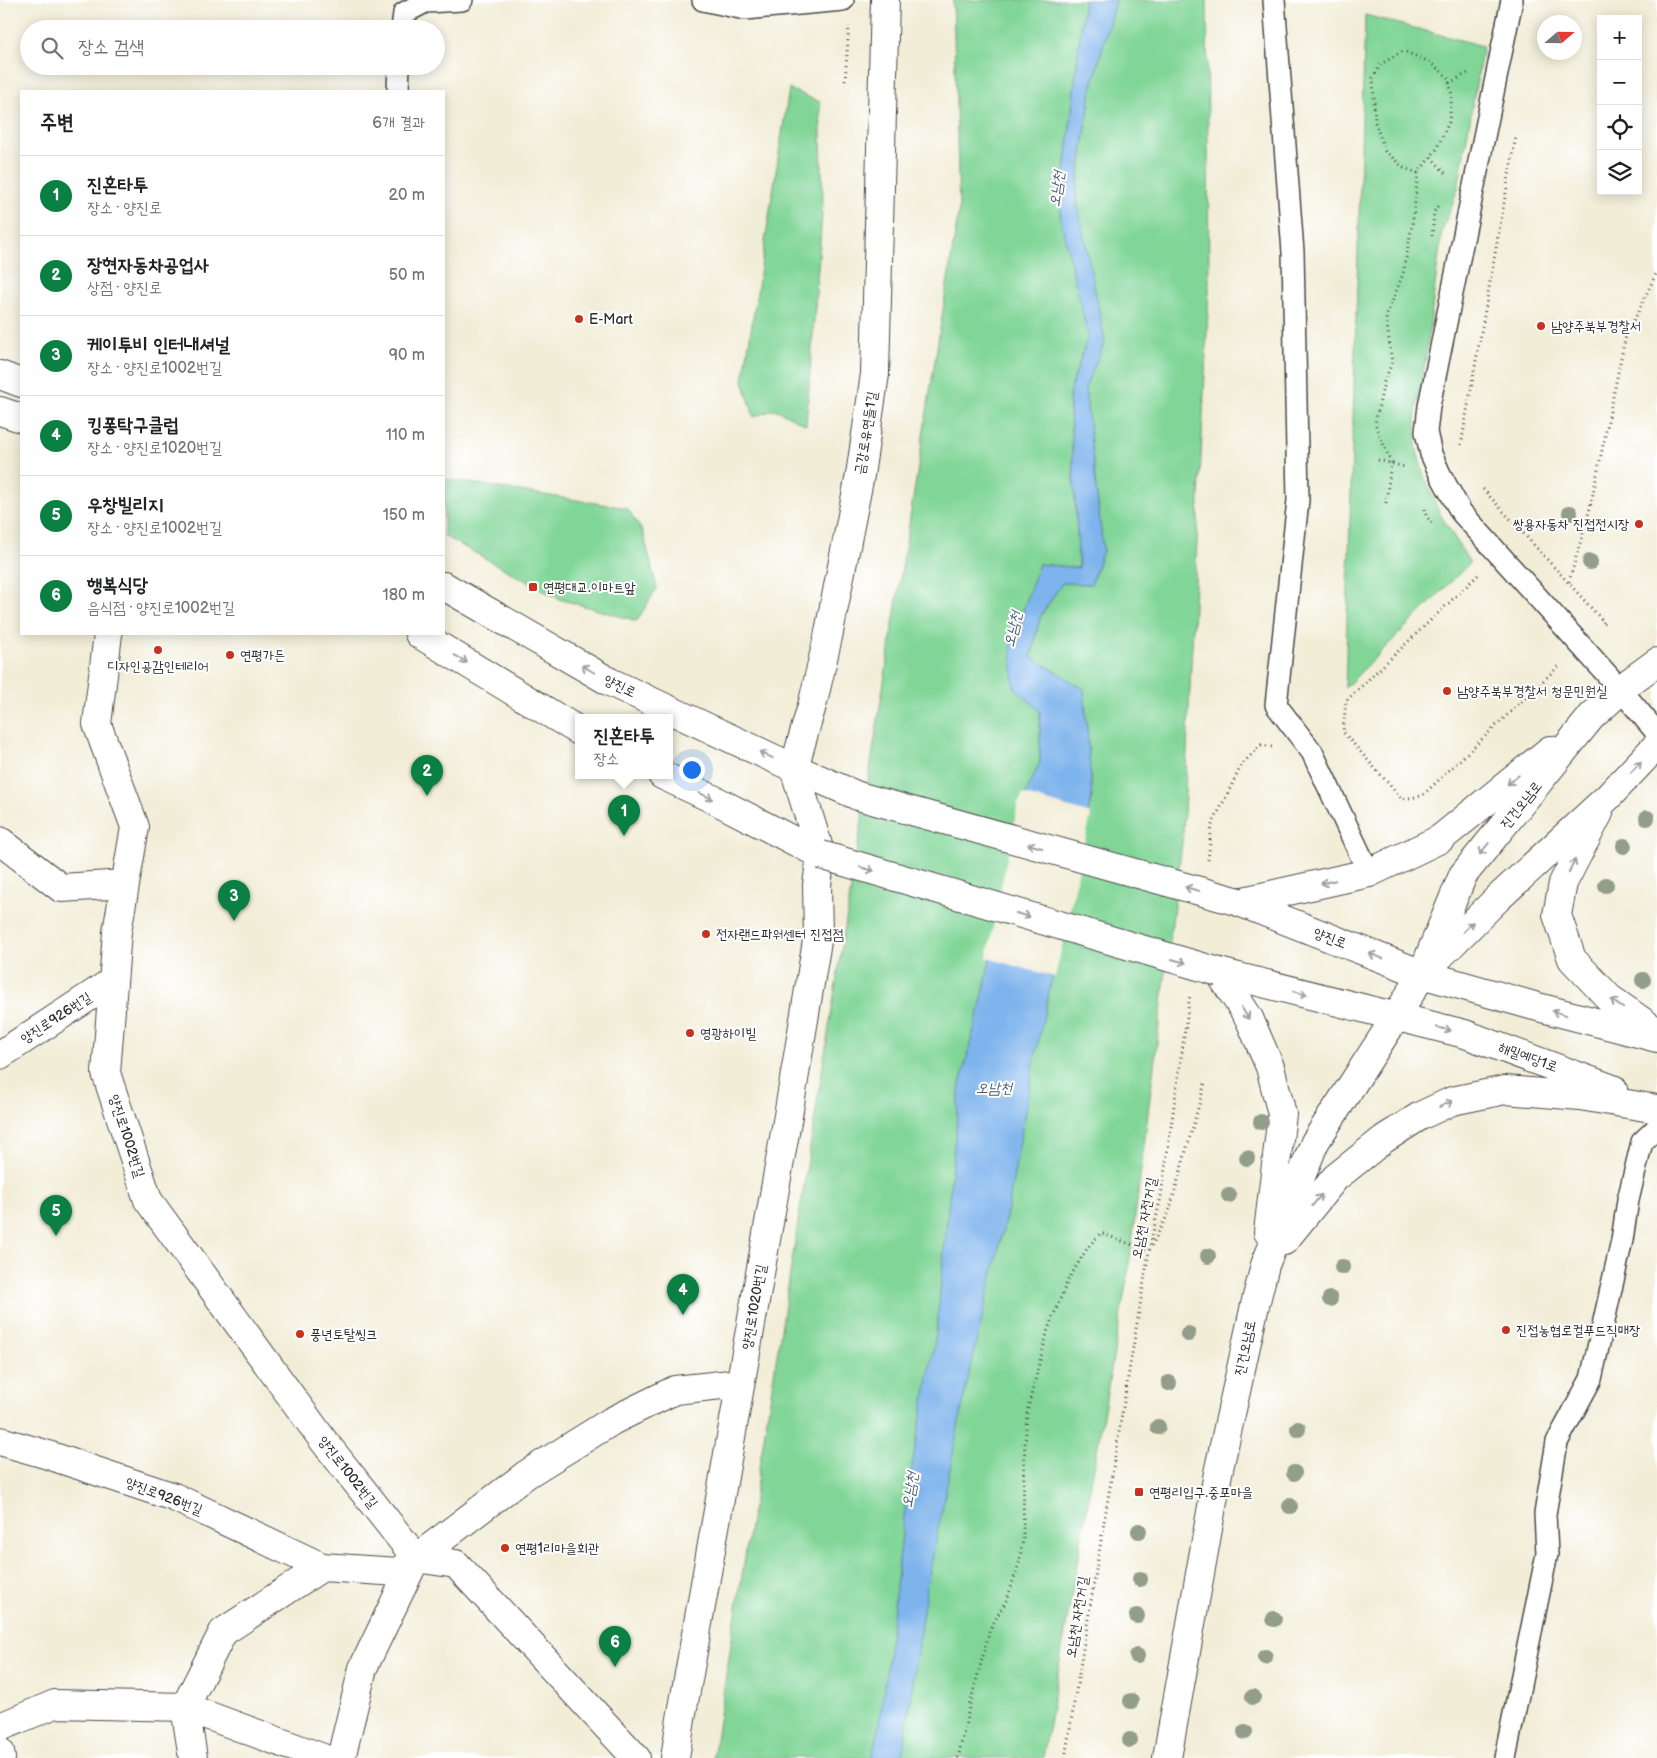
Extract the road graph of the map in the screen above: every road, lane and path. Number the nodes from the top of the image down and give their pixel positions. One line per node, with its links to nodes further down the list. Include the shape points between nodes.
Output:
1 (462, 0): 6 (lane)
2 (703, 0): 7 (lane, via 746,8)
3 (885, 0): 44 (street, 금강로유연들1길, via 875,374 860,475 828,637)
4 (1274, 0): 43 (lane, via 1293,252 1298,500 1276,705)
5 (1512, 0): 34 (lane, via 1426,432 1440,474 1460,512)
6 (430, 1): 8 (lane, via 404,13)
7 (846, 9): 11 (path)
8 (403, 20)
9 (1469, 72): 12 (path)
10 (399, 75): 13 (lane)
11 (845, 80)
12 (1449, 83): 15 (path, via 1452,95 1449,122); 16 (path, via 1448,77 1428,61 1403,51 1382,64 1373,78 1375,122 1385,151 1404,168)
13 (398, 90)
14 (1517, 131): 23 (path, via 1460,443)
15 (1431, 157): 16 (path); 17 (path)
16 (1418, 173): 25 (path, via 1405,266 1386,316 1392,363 1384,382 1375,423)
17 (1448, 176)
18 (1657, 272): 30 (path, via 1625,339 1590,508)
19 (0, 375): 20 (street)
20 (20, 383)
21 (0, 411): 22 (street)
22 (20, 418)
23 (1462, 449)
24 (1378, 460): 25 (path)
25 (1391, 463): 26 (path); 28 (path)
26 (1407, 468)
27 (1482, 488): 30 (path)
28 (1386, 503)
29 (1484, 581): 37 (path, via 1478,574 1346,701 1343,732 1402,799 1422,796)
30 (1568, 583): 34 (path, via 1604,622)
31 (445, 587): 44 (street, 양진로, one-way to 31, via 610,682)
32 (108, 635): 51 (street, 양진로1002번길, via 97,724 135,827)
33 (421, 635): 40 (street, one-way to 40)
34 (1580, 645): 37 (path); 38 (lane)
35 (1554, 658): 37 (path)
36 (1657, 662): 38 (street, 진건오남로)
37 (1560, 665)
38 (1621, 690): 39 (street, 진건오남로); 41 (lane)
39 (1592, 716): 50 (street, one-way to 50, via 1440,839); 54 (street, 진건오남로, one-way to 54, via 1463,875)
40 (575, 728)
41 (1657, 733)
42 (1657, 745): 46 (street, 진건오남로, one-way to 42)
43 (1312, 752): 49 (path, via 1261,745 1242,764 1212,825); 50 (lane)
44 (794, 768): 48 (street); 52 (street, 양진로, one-way to 44, bridge, via 858,796)
45 (670, 779): 48 (street, one-way to 48)
46 (1608, 796): 54 (street, 진건오남로, one-way to 46, via 1496,899); 58 (street, one-way to 46, via 1609,998 1572,959 1557,916 1563,883)
47 (0, 841): 51 (street, via 61,888)
48 (821, 855): 53 (street, one-way to 53, bridge); 66 (street, 양진로1020번길, via 817,885 818,935)
49 (1207, 865)
50 (1368, 873): 52 (street, one-way to 52)
51 (125, 884): 55 (street, 양진로1002번길)
52 (1239, 902): 54 (street, 양진로, one-way to 52)
53 (1219, 972): 57 (street, one-way to 57); 65 (street, one-way to 65, via 1249,1018 1270,1067 1282,1114)
54 (1422, 974): 57 (street, 진건오남로); 59 (street, one-way to 54)
55 (113, 981): 60 (street, 양진로926번길); 68 (street, 양진로1002번길, via 106,1073 148,1200 323,1440)
56 (1190, 993): 64 (path, 오남천 자전거길, via 1161,1196)
57 (1396, 1017): 62 (street, 해밀예당1로, one-way to 62, via 1465,1034); 65 (street, 진건오남로, via 1316,1142)
58 (1657, 1032)
59 (1657, 1038)
60 (0, 1055)
61 (1205, 1084): 64 (path, via 1169,1212)
62 (1657, 1107): 65 (street, one-way to 62, via 1335,1178 1384,1139 1420,1116 1452,1101 1505,1090)
63 (1657, 1128): 82 (lane, via 1642,1142 1591,1379 1556,1442 1545,1514 1547,1554)
64 (1149, 1251): 79 (path, via 1101,1233 1088,1247 1068,1280 1048,1329 1027,1412 1023,1540 1019,1562 1006,1599 990,1629); 80 (path, 오남천 자전거길)
65 (1265, 1265): 81 (street, 진건오남로, via 1218,1473)
66 (740, 1383): 68 (street, via 675,1390 612,1421 527,1474); 78 (street, 양진로1020번길)
67 (0, 1441): 69 (street, 양진로926번길, via 174,1497)
68 (416, 1558): 69 (street, 양진로926번길, via 398,1572); 76 (street, via 363,1668); 77 (street, via 456,1564)
69 (322, 1568): 70 (street, via 223,1632)
70 (185, 1707): 71 (street, via 55,1704); 74 (street); 75 (street)
71 (0, 1727)
72 (0, 1752): 73 (street)
73 (1, 1758)
74 (193, 1758)
75 (323, 1758)
76 (341, 1758)
77 (636, 1758)
78 (675, 1758)
79 (958, 1758)
80 (1065, 1758)
81 (1167, 1758)
82 (1505, 1758)

